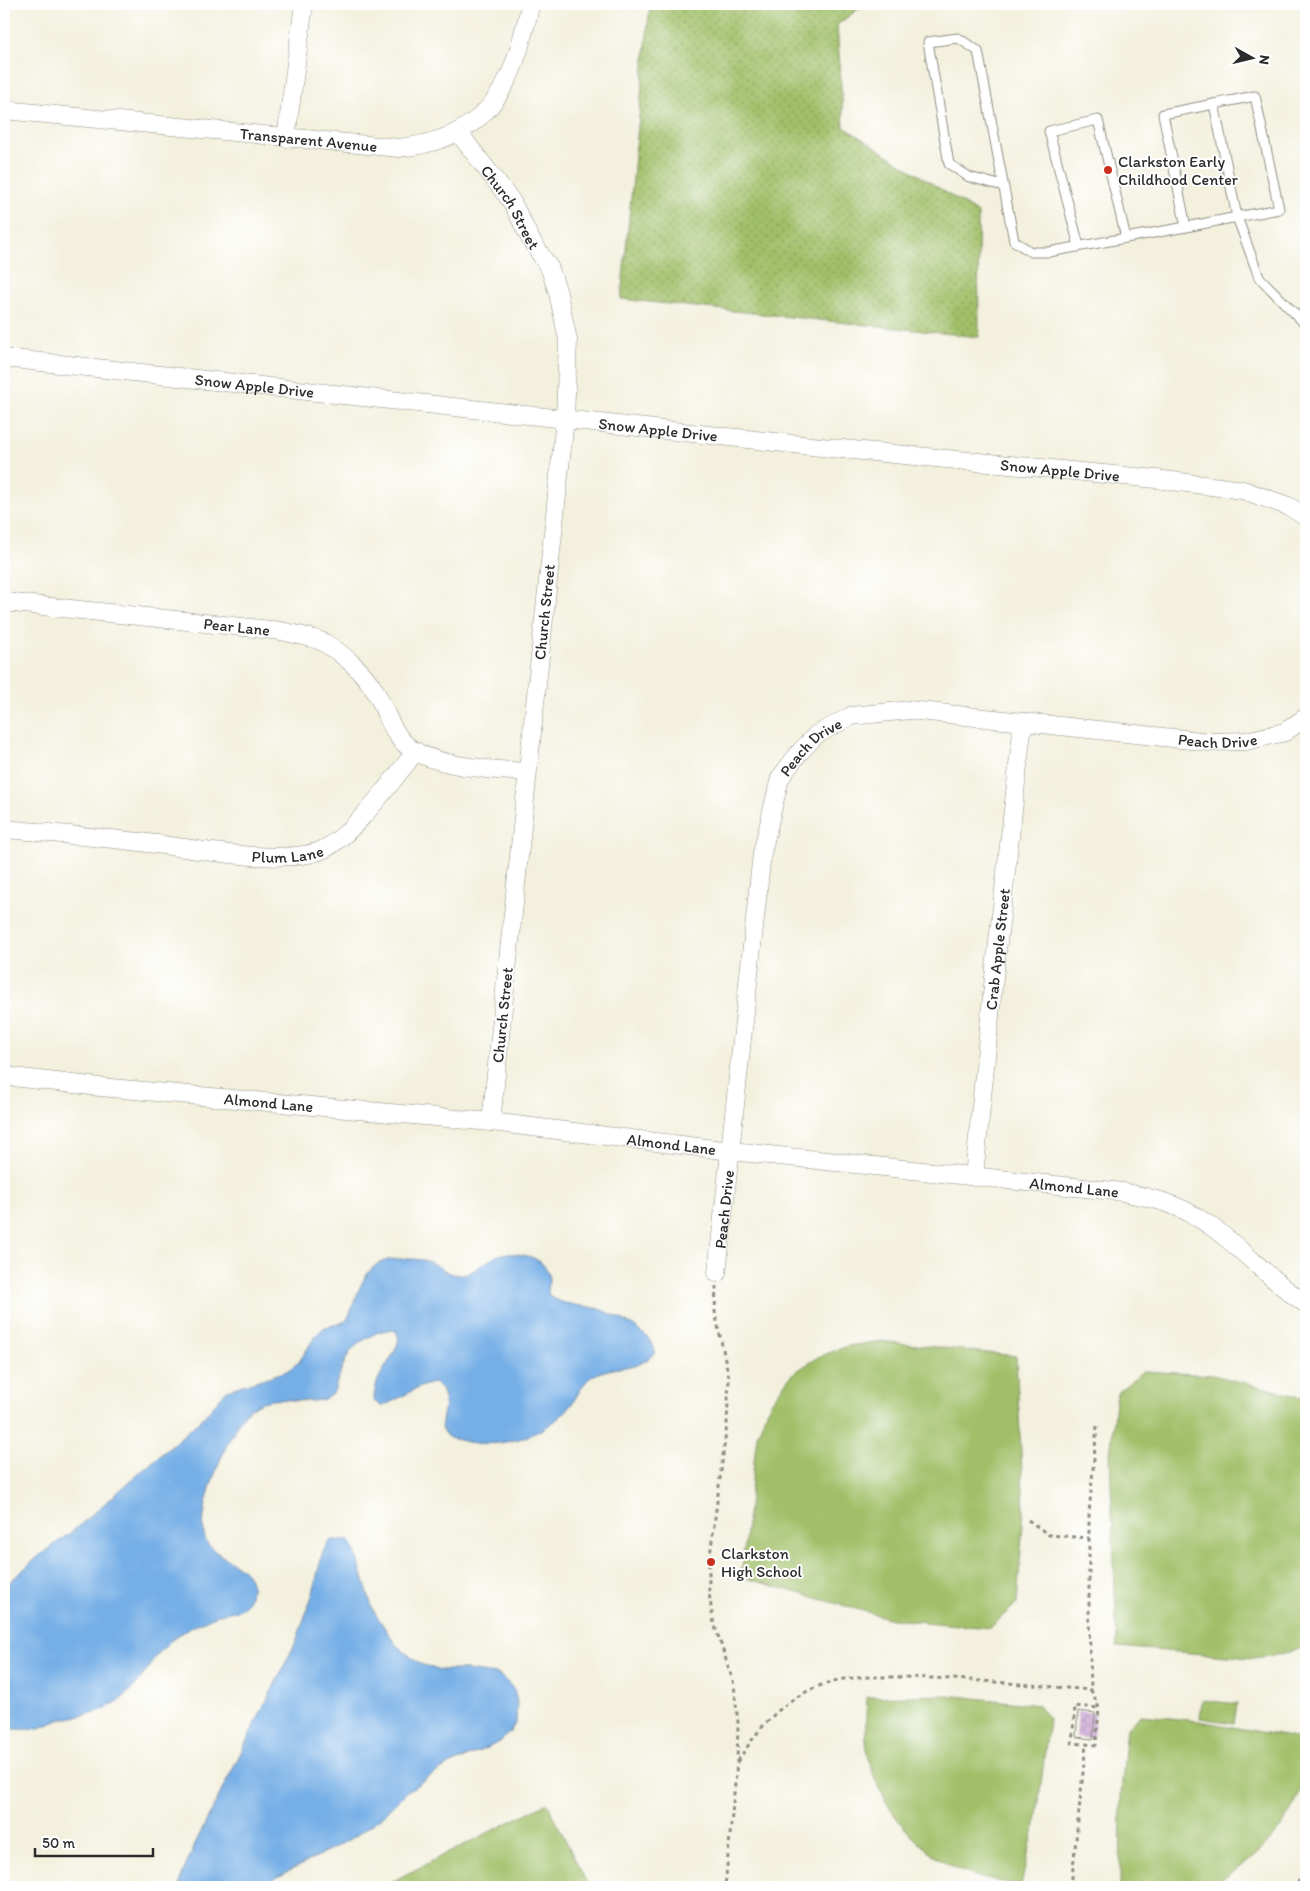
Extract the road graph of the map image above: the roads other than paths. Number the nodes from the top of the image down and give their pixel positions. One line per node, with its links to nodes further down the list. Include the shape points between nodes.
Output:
1 (304, 4): 6 (street)
2 (530, 4): 5 (street, Transparent Avenue, via 519,55 509,80 478,120)
3 (1214, 104): 8 (lane); 8 (lane, via 1255,96 1279,209); 9 (lane, via 1163,114)
4 (4, 110): 6 (street, Transparent Avenue)
5 (458, 132): 6 (street, Transparent Avenue, via 423,146 399,148); 14 (street, Church Street, via 512,202 550,269 568,340)
6 (286, 138)
7 (1003, 186): 7 (lane, via 978,51 958,38 928,42 949,164 969,177); 11 (lane, via 1014,241 1031,252)
8 (1236, 218): 9 (lane); 12 (lane, via 1259,277)
9 (1186, 227): 10 (lane)
10 (1126, 238): 11 (lane); 11 (lane, via 1098,120 1049,131)
11 (1080, 246)
12 (1306, 325)
13 (4, 358): 14 (street, Snow Apple Drive)
14 (565, 420): 15 (street, Snow Apple Drive, via 1243,490); 20 (street, Church Street)
15 (1306, 516)
16 (4, 602): 19 (street, Pear Lane, via 281,630 324,642 358,669 375,690 396,732 405,744)
17 (1306, 717): 18 (street, Peach Drive, via 1285,732 1246,741 1210,742)
18 (1023, 722): 24 (street, Peach Drive, via 910,710 851,716 816,735 780,778 762,853); 25 (street, Crab Apple Street)
19 (416, 751): 20 (street, via 460,766); 21 (street, Plum Lane, via 343,835 322,850 310,853 253,856)
20 (527, 772): 23 (street, Church Street)
21 (4, 829)
22 (4, 1076): 23 (street, Almond Lane)
23 (490, 1122): 24 (street, Almond Lane)
24 (731, 1151): 25 (street, Almond Lane); 26 (street, Peach Drive)
25 (974, 1177): 27 (street, Almond Lane, via 1123,1192 1175,1206 1207,1224)
26 (717, 1274)
27 (1306, 1304)

